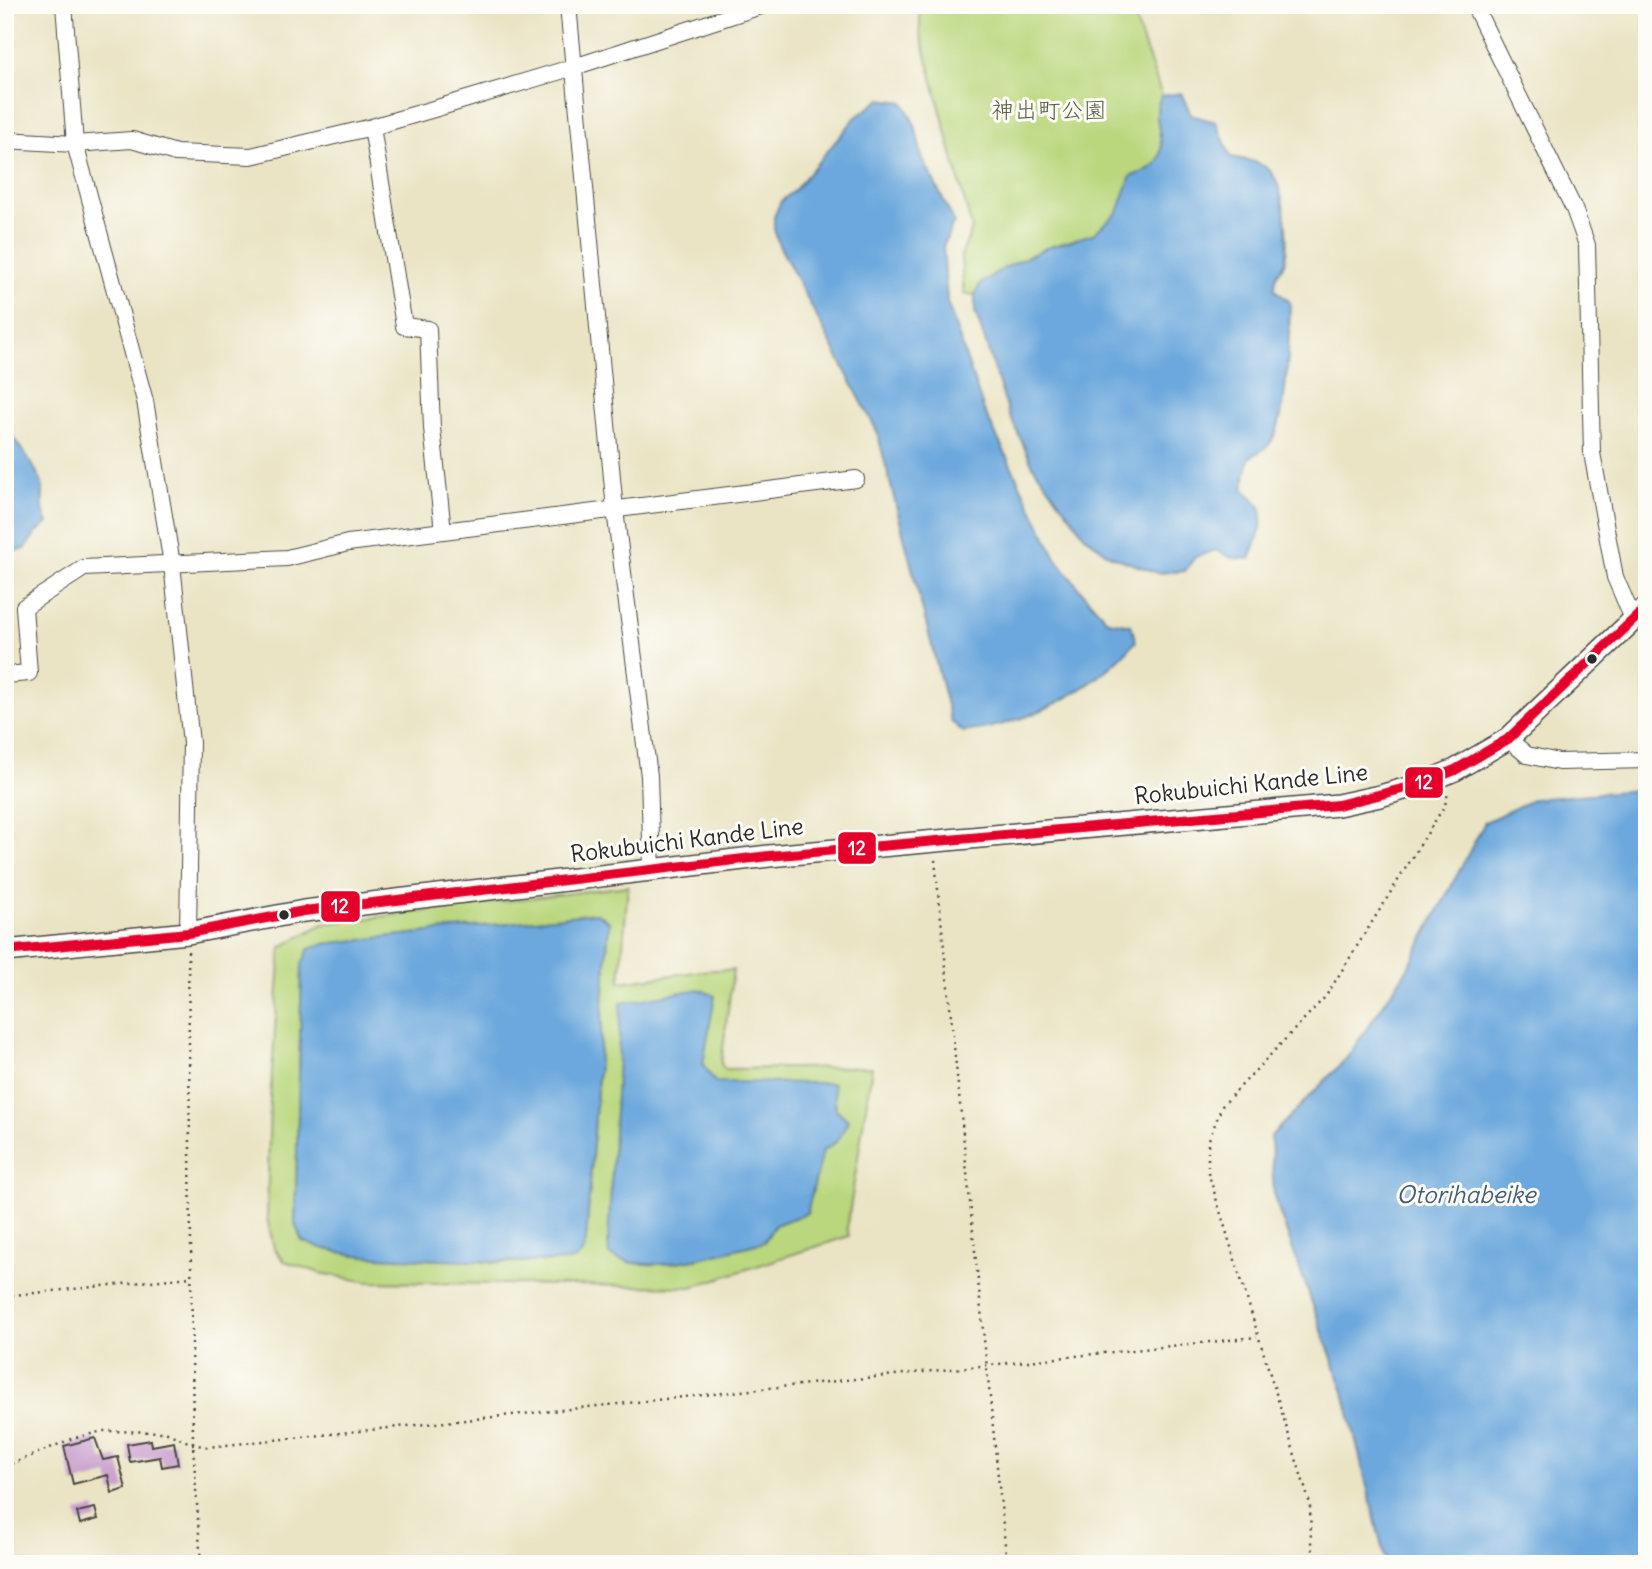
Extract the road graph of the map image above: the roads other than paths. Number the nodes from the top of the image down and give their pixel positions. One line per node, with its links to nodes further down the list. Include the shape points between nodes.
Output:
1 (64, 5): 8 (street)
2 (568, 5): 5 (street)
3 (764, 5): 5 (street)
4 (1474, 5): 13 (street, via 1574,209 1587,245 1592,453 1615,577)
5 (574, 67): 6 (street); 10 (street)
6 (372, 127): 8 (street, via 251,156 176,153 132,140); 11 (street, via 404,326 428,329)
7 (5, 140): 8 (street)
8 (75, 144): 12 (street, via 145,401)
9 (856, 479): 10 (street)
10 (615, 510): 11 (street); 17 (street, via 649,776)
11 (443, 531): 12 (street, via 348,543 287,558)
12 (172, 564): 14 (street, via 84,568 24,607 29,673); 18 (street, via 191,743)
13 (1640, 613): 15 (main road, Rokubuichi Kande Line)
14 (5, 675)
15 (1508, 739): 16 (street, via 1527,755 1559,762); 17 (main road, Rokubuichi Kande Line, via 1455,770 1338,805 933,840)
16 (1647, 761)
17 (652, 871): 18 (main road, Rokubuichi Kande Line, via 291,913)
18 (188, 933): 19 (main road, Rokubuichi Kande Line)
19 (5, 951)

